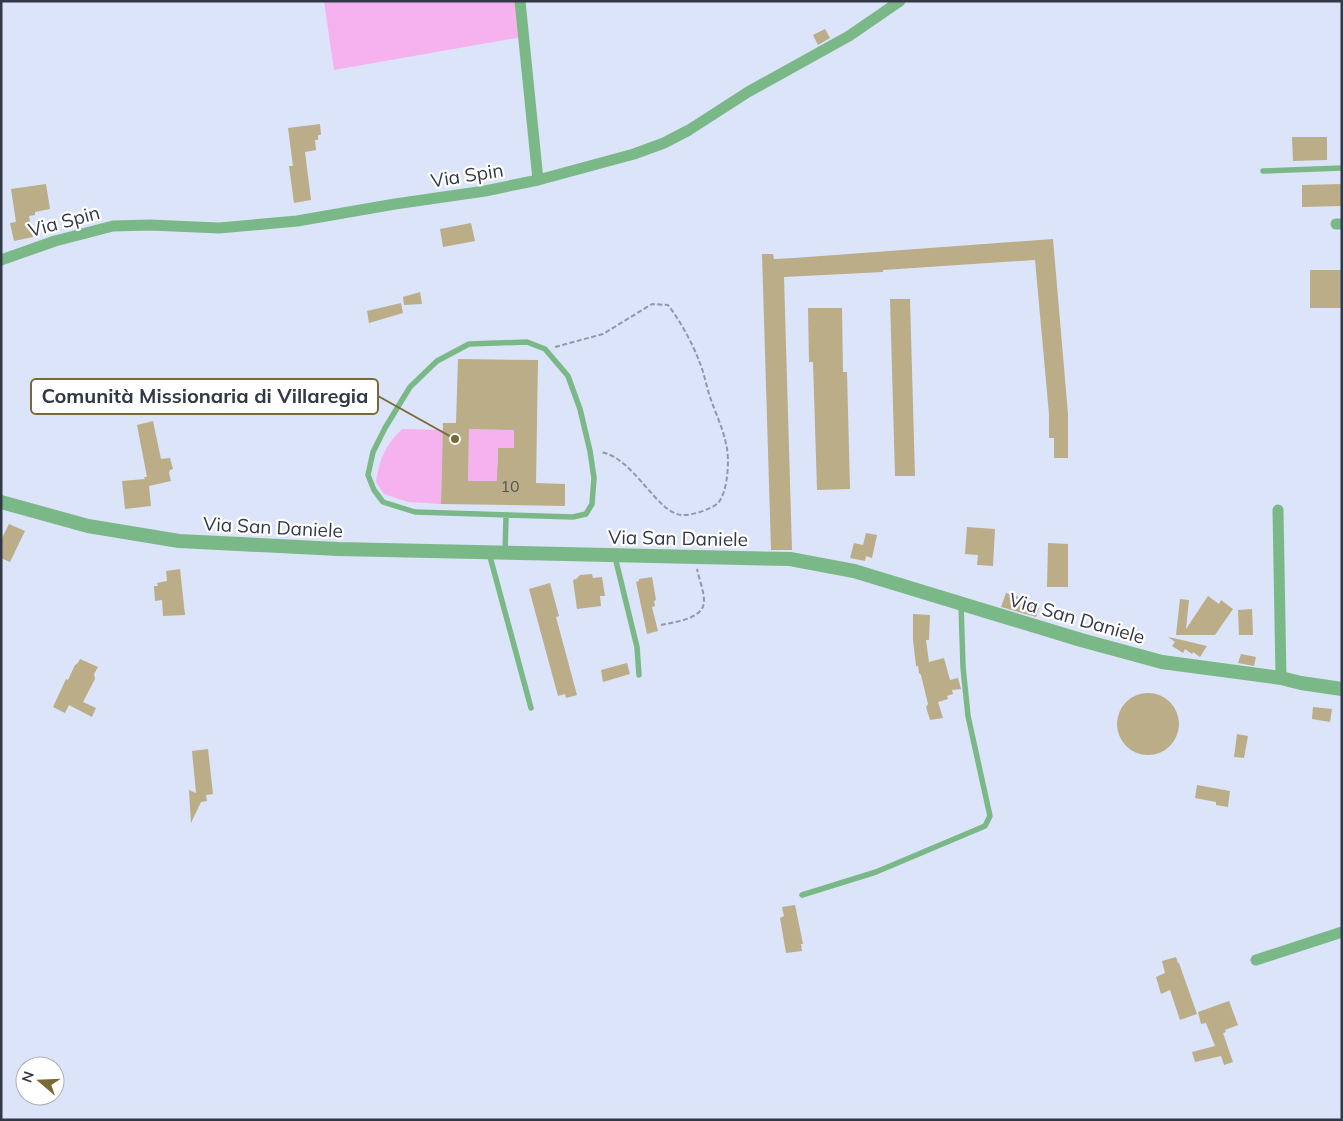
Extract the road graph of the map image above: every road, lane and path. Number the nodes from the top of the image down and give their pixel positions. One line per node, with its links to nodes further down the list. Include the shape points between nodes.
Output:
1 (520, 1): 5 (street)
2 (900, 1): 5 (street, Via Spin, via 849,36 664,143)
3 (1342, 168): 4 (lane)
4 (1264, 171)
5 (538, 180): 6 (street, Via Spin, via 346,214 252,226 113,226)
6 (1, 260)
7 (545, 349): 8 (lane, via 568,376); 8 (path, via 602,334 652,304 668,305 699,360 727,444 724,488 718,503 703,512 682,515 669,510 630,469 608,453); 11 (lane, via 527,342 469,344 437,361 410,387 373,452 368,475 383,502 415,512)
8 (590, 451): 11 (lane, via 594,478 592,504 586,514 573,517)
9 (1, 502): 12 (street, Via San Daniele, via 88,526 179,541)
10 (1278, 510): 19 (street)
11 (506, 516): 13 (lane)
12 (489, 552): 13 (street, Via San Daniele); 21 (lane)
13 (505, 553): 14 (street, Via San Daniele)
14 (615, 555): 15 (street, Via San Daniele); 18 (lane, via 637,647)
15 (694, 556): 16 (street, Via San Daniele, via 790,559 854,571); 17 (path, via 704,603 692,616)
16 (961, 602): 19 (street, Via San Daniele, via 1162,662); 22 (lane, via 968,716 990,816 985,826 876,872)
17 (662, 625)
18 (639, 675)
19 (1281, 678): 20 (street, Via San Daniele)
20 (1342, 689)
21 (531, 708)
22 (802, 896)
23 (1342, 932): 24 (street)
24 (1256, 960)

